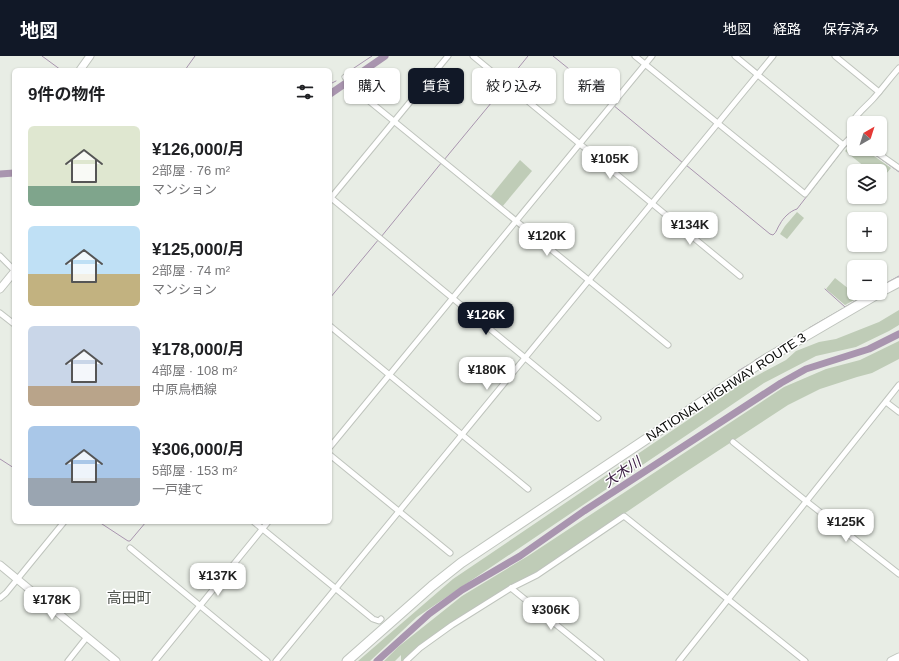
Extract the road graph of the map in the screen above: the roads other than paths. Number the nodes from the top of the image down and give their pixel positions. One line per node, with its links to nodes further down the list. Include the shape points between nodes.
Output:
1 (90, 56): 10 (main road)
2 (448, 56): 16 (street)
3 (473, 56): 19 (street)
4 (635, 56): 9 (street)
5 (652, 56): 9 (street)
6 (735, 56): 12 (street)
7 (773, 56): 12 (street)
8 (835, 56): 13 (street)
9 (645, 64): 17 (street); 19 (street)
10 (81, 68)
11 (899, 68): 13 (street)
12 (758, 75): 17 (street); 20 (street)
13 (879, 92): 15 (street)
14 (374, 104): 16 (street)
15 (857, 116)
16 (394, 121): 23 (street); 26 (street)
17 (718, 123): 20 (street, via 805,194); 25 (street)
18 (847, 142): 20 (street)
19 (580, 144): 25 (street); 26 (street)
20 (843, 145)
21 (882, 156): 22 (street)
22 (899, 168)
23 (332, 196)
24 (332, 200): 35 (street)
25 (652, 204): 30 (street); 31 (street)
26 (516, 220): 31 (street); 35 (street)
27 (0, 256): 28 (street)
28 (12, 269)
29 (12, 274): 33 (main road)
30 (740, 276)
31 (588, 281): 40 (street); 41 (street)
32 (899, 282): 34 (highway, NATIONAL HIGHWAY ROUTE 3)
33 (0, 289)
34 (887, 289)
35 (453, 298): 41 (street); 42 (street)
36 (867, 300): 76 (highway, NATIONAL HIGHWAY ROUTE 3, via 766,359 461,563)
37 (0, 313): 38 (street)
38 (12, 322)
39 (332, 328): 42 (street)
40 (668, 346)
41 (525, 357): 46 (street); 47 (street)
42 (390, 375): 47 (street); 49 (street)
43 (899, 385): 44 (street)
44 (886, 402): 45 (street); 52 (street)
45 (899, 412)
46 (598, 418)
47 (462, 434): 51 (street); 53 (street)
48 (733, 442): 52 (street)
49 (332, 445)
50 (332, 457): 53 (street)
51 (528, 489)
52 (806, 501): 61 (street); 66 (street)
53 (399, 511): 59 (street); 64 (street)
54 (62, 524): 62 (street)
55 (256, 524): 57 (street)
56 (266, 524): 57 (street)
57 (262, 529): 64 (street); 67 (street)
58 (130, 548): 67 (street)
59 (450, 553)
60 (0, 566): 62 (main road)
61 (898, 572)
62 (17, 580): 65 (street); 69 (main road)
63 (511, 588): 66 (street, via 546,569 624,516); 77 (street, via 452,625); 78 (street)
64 (336, 589): 68 (street, via 375,621); 75 (street)
65 (0, 598)
66 (728, 599): 79 (street); 80 (street)
67 (200, 606): 73 (street); 74 (street)
68 (381, 619)
69 (87, 637): 71 (street); 72 (main road)
70 (899, 657): 81 (main road)
71 (68, 661)
72 (116, 661)
73 (155, 661)
74 (267, 661)
75 (276, 661)
76 (347, 661)
77 (406, 661)
78 (601, 661)
79 (678, 661)
80 (805, 661)
81 (891, 661)

